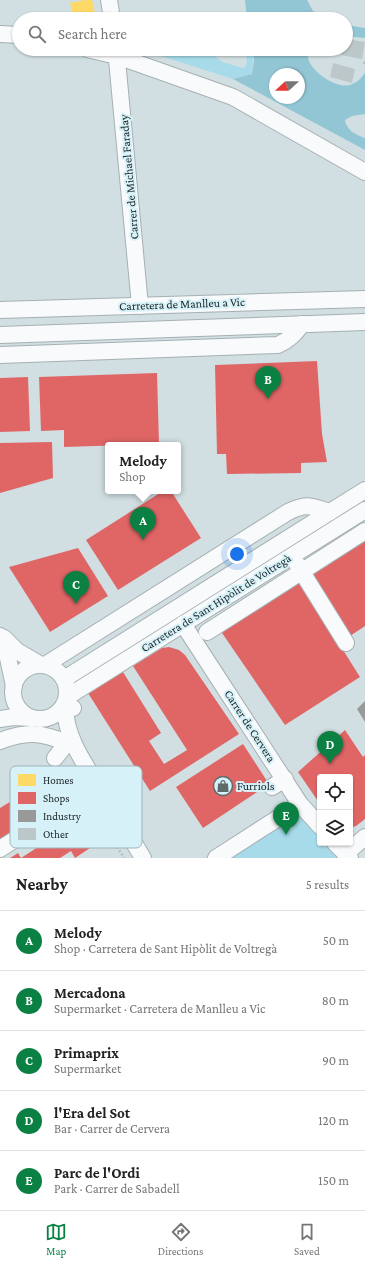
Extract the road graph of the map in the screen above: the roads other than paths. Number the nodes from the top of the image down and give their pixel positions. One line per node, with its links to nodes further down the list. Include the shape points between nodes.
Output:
1 (109, 0): 2 (street)
2 (111, 12)
3 (0, 34): 4 (street)
4 (12, 35)
5 (117, 56): 9 (street, Carrer de Michael Faraday)
6 (125, 56): 7 (street, via 233,97)
7 (365, 172)
8 (365, 299): 9 (street, Carretera de Manlleu a Vic)
9 (140, 306): 10 (street, Carretera de Manlleu a Vic)
10 (0, 310)
11 (365, 322): 12 (street, Carretera de Manlleu a Vic)
12 (302, 324): 13 (street, Carretera de Manlleu a Vic); 14 (street, via 293,336 278,345)
13 (0, 334)
14 (0, 355)
15 (365, 490): 17 (street, Carretera de Sant Hipòlit de Voltregà)
16 (365, 510): 19 (street, Carretera de Sant Hipòlit de Voltregà)
17 (330, 512): 24 (street, via 309,506 288,512); 25 (street, Carretera de Sant Hipòlit de Voltregà)
18 (365, 531): 20 (street)
19 (292, 556): 20 (street); 21 (street, Carretera de Sant Hipòlit de Voltregà)
20 (302, 572): 21 (street, via 211,633); 23 (street)
21 (183, 624): 27 (street, Carretera de Sant Hipòlit de Voltregà); 36 (street, Carrer de Cervera, via 267,739 278,783)
22 (0, 634): 24 (street, via 17,652); 26 (street, via 8,658)
23 (346, 643)
24 (43, 665): 25 (street, via 56,670); 26 (street, via 23,671)
25 (64, 679): 27 (street)
26 (10, 691): 28 (street, via 10,700); 30 (street, via 19,710 26,716)
27 (68, 703): 30 (street, via 55,715); 34 (street, via 66,720)
28 (0, 713)
29 (0, 719): 30 (street)
30 (38, 719): 32 (street)
31 (0, 740): 32 (street, via 15,735 38,733)
32 (67, 743): 33 (street); 34 (street)
33 (55, 758)
34 (82, 760): 35 (street)
35 (86, 766)
36 (300, 804): 37 (street, Carrer de Cervera); 43 (street)
37 (317, 823)
38 (365, 837): 42 (street)
39 (10, 842): 40 (street)
40 (0, 848)
41 (137, 848): 44 (street)
42 (343, 852)
43 (217, 853)
44 (143, 858)

